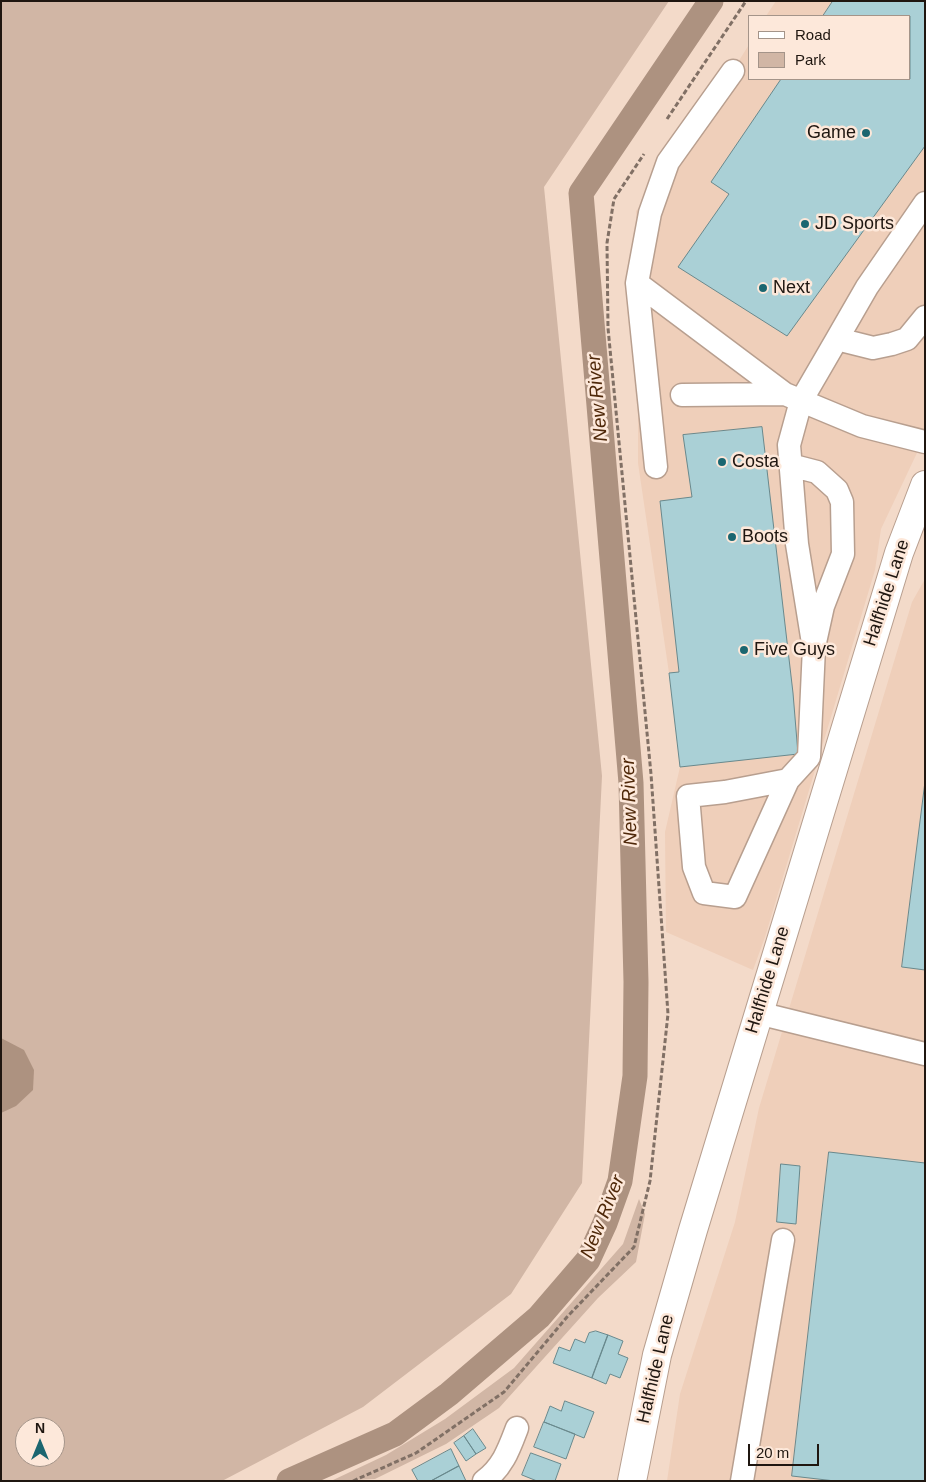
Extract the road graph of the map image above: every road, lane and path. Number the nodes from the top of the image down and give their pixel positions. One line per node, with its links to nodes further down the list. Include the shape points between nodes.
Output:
1 (746, 1): 3 (path)
2 (733, 71): 6 (street, via 668,162 650,212)
3 (667, 120)
4 (646, 152): 21 (path, via 614,199 607,243 608,328 652,774 668,1014 650,1182 634,1247 567,1317 504,1392 416,1453)
5 (925, 203): 8 (street, via 867,287)
6 (637, 283): 10 (street); 13 (street)
7 (925, 317): 8 (street, via 906,339 892,344 872,348)
8 (837, 339): 10 (street)
9 (682, 395): 10 (street)
10 (793, 397): 11 (street, via 862,426); 12 (street)
11 (925, 442)
12 (790, 465): 15 (street, via 797,544); 15 (street, via 817,472 837,490 842,502 843,554 824,606)
13 (656, 467)
14 (925, 486): 17 (main road, Halfhide Lane, via 899,553)
15 (814, 647): 16 (street, via 809,757)
16 (788, 780): 16 (street, via 735,897 704,893 694,867 688,796)
17 (758, 1013): 18 (street); 23 (main road, Halfhide Lane, via 657,1355)
18 (925, 1054)
19 (783, 1240): 24 (street)
20 (517, 1428): 22 (street, via 504,1460)
21 (353, 1481)
22 (484, 1481)
23 (632, 1481)
24 (742, 1481)

